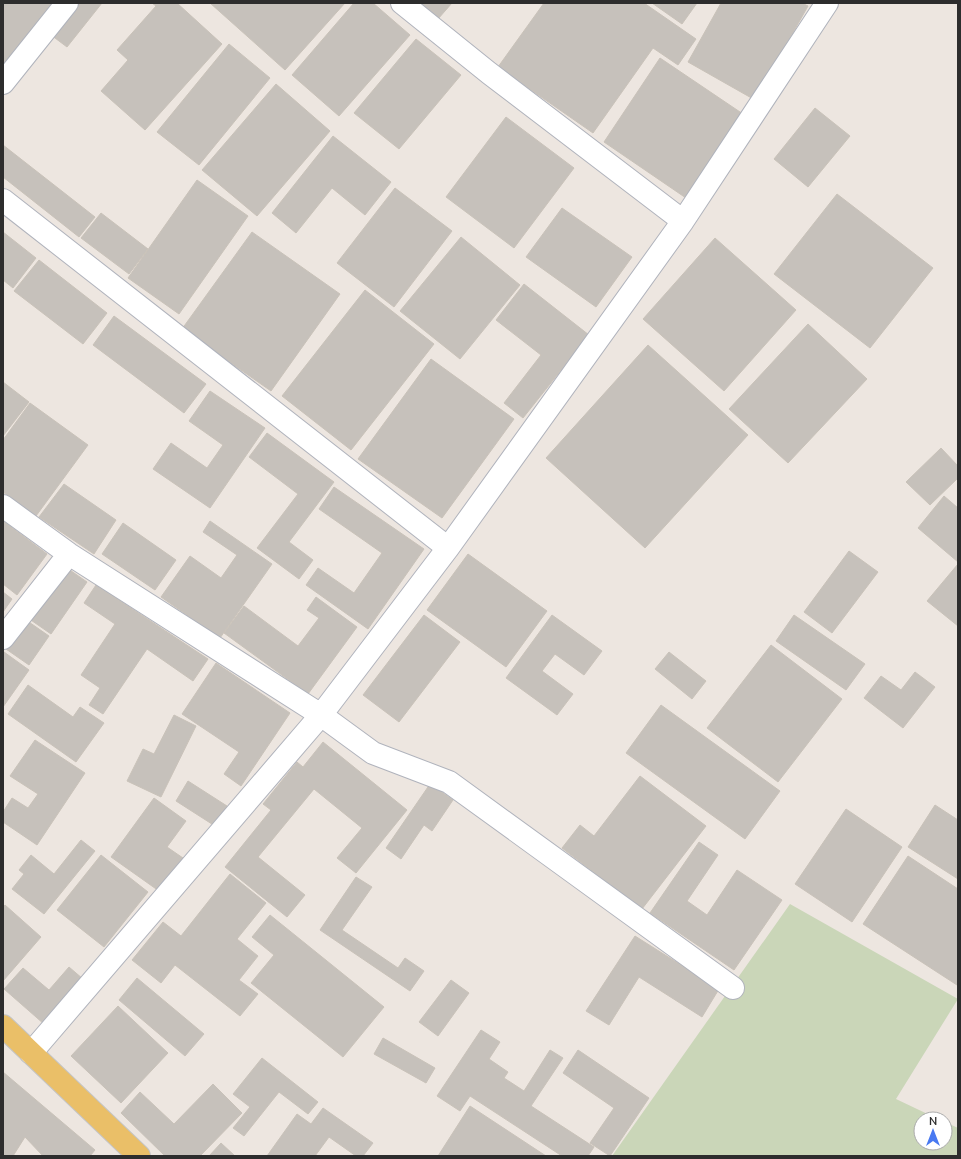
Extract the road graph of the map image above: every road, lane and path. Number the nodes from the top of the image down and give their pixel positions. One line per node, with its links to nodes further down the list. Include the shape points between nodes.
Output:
1 (68, 3): 4 (street)
2 (402, 3): 6 (street)
3 (827, 3): 6 (street)
4 (3, 83)
5 (3, 200): 8 (street)
6 (683, 221): 8 (street)
7 (3, 506): 9 (street)
8 (448, 548): 11 (street)
9 (69, 554): 10 (street); 11 (street)
10 (3, 638)
11 (321, 715): 12 (street, via 373,753 449,782); 14 (street)
12 (733, 988)
13 (3, 1026): 14 (main road)
14 (31, 1053): 15 (main road)
15 (139, 1156)

